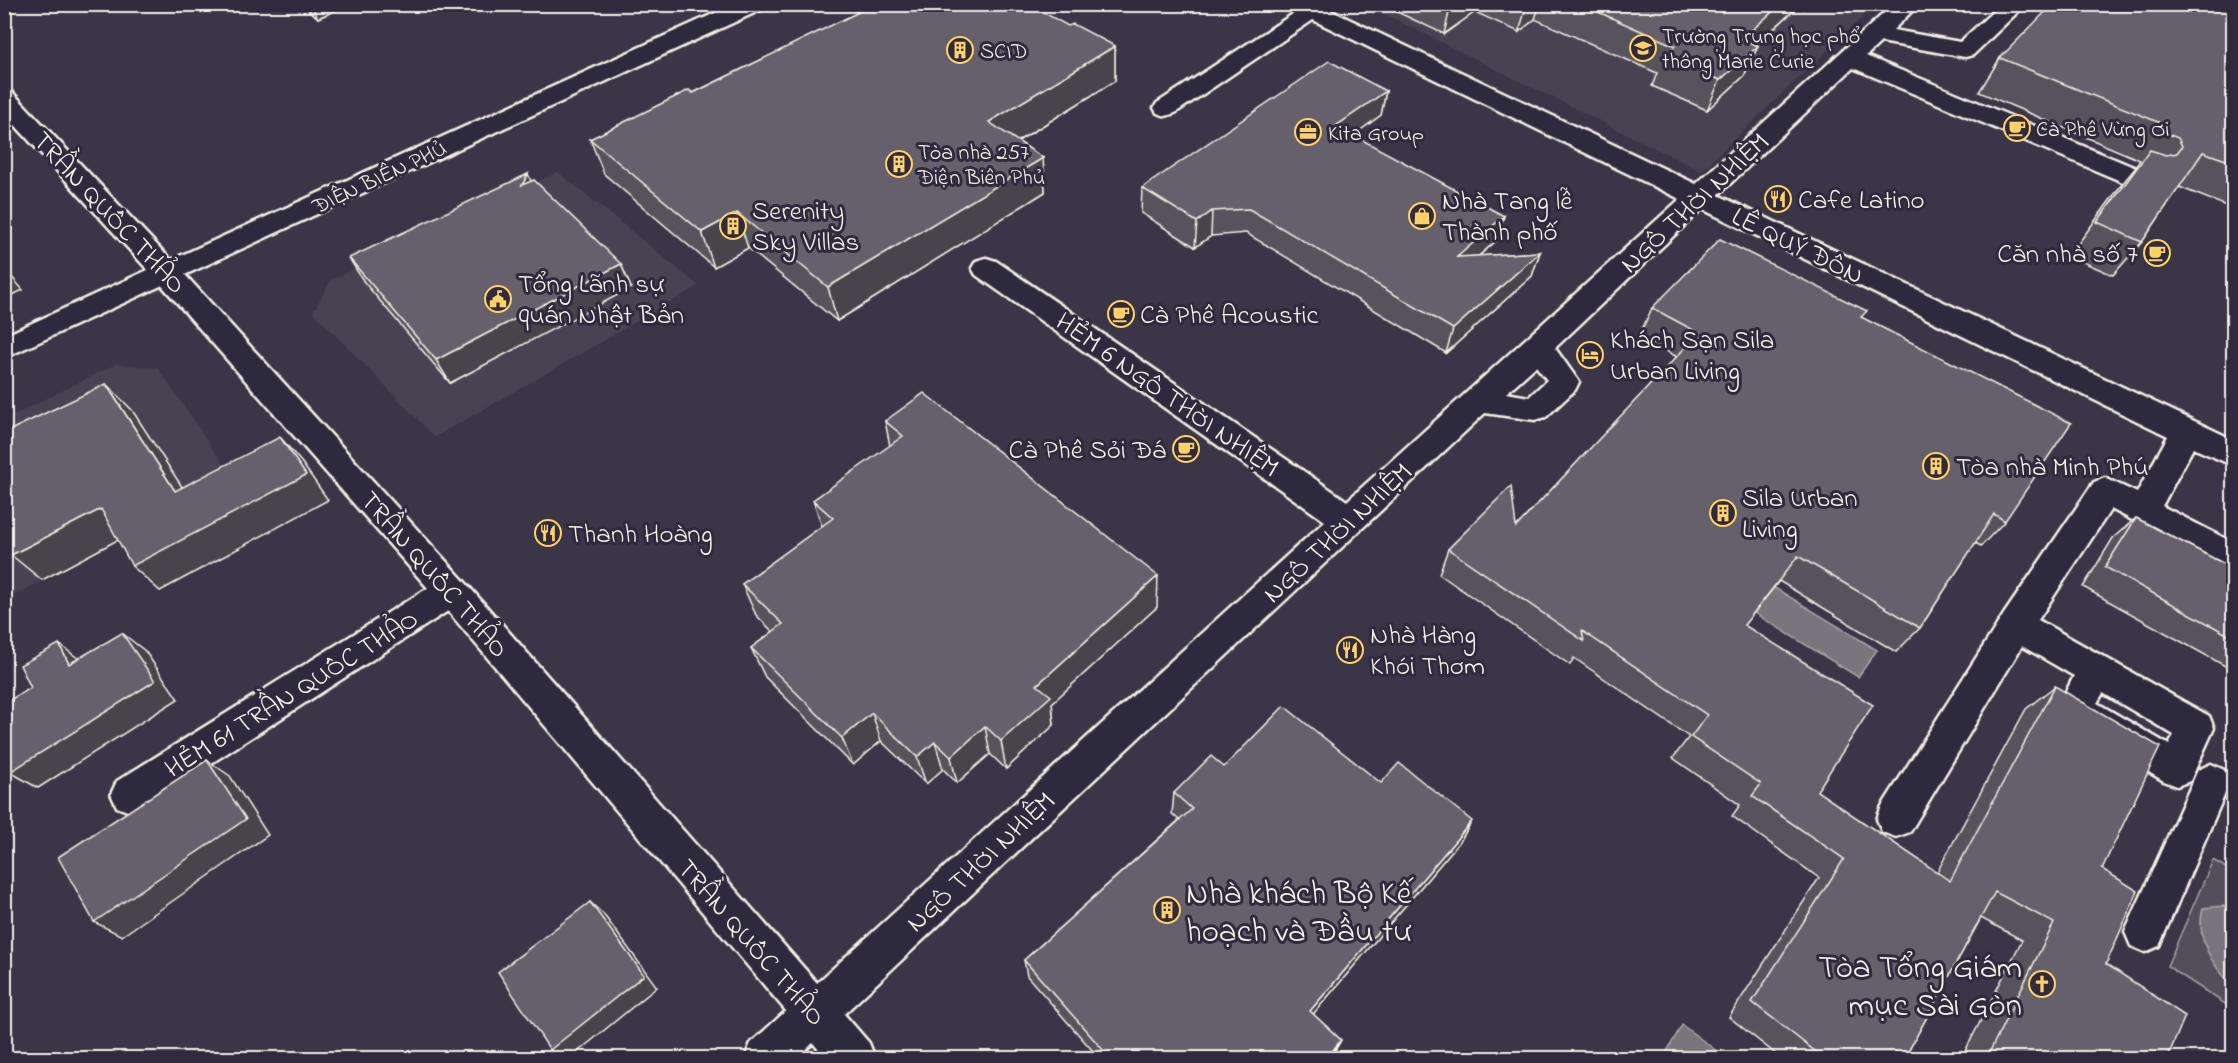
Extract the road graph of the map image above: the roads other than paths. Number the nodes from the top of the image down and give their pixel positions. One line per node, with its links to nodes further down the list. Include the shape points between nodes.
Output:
1 (754, 4): 12 (street, ĐIỆN BIÊN PHỦ)
2 (1908, 4): 5 (street, NGÔ THỜI NHIỆM)
3 (2015, 4): 5 (street, via 1965,50)
4 (1305, 8): 8 (street); 10 (street, LÊ QUÝ ĐÔN)
5 (1877, 33): 6 (street, NGÔ THỜI NHIỆM)
6 (1850, 58): 9 (street); 10 (street, NGÔ THỜI NHIỆM)
7 (4, 98): 12 (street, TRẦN QUỐC THẢO)
8 (1166, 108)
9 (2139, 178)
10 (1699, 197): 13 (street, NGÔ THỜI NHIỆM); 16 (street, LÊ QUÝ ĐÔN)
11 (986, 268): 19 (street, HẺM 6 NGÔ THỜI NHIỆM)
12 (167, 273): 14 (street, ĐIỆN BIÊN PHỦ); 21 (street, TRẦN QUỐC THẢO)
13 (1538, 347): 15 (street, NGÔ THỜI NHIỆM); 15 (street, via 1564,382 1534,409)
14 (4, 348)
15 (1478, 401): 19 (street, NGÔ THỜI NHIỆM)
16 (2187, 431): 17 (street, LÊ QUÝ ĐÔN); 18 (street)
17 (2234, 454)
18 (2143, 511): 20 (street); 22 (street, via 2105,490)
19 (1350, 520): 27 (street, NGÔ THỜI NHIỆM)
20 (2234, 559)
21 (452, 591): 24 (street, HẺM 61 TRẦN QUỐC THẢO); 27 (street, TRẦN QUỐC THẢO)
22 (2016, 625): 23 (street, via 2096,671 2075,709 2177,769); 25 (street)
23 (2208, 780): 26 (street)
24 (130, 794)
25 (1896, 819)
26 (2145, 932)
27 (814, 1014): 28 (street, NGÔ THỜI NHIỆM); 29 (street, TRẦN QUỐC THẢO)
28 (766, 1059)
29 (854, 1059)

